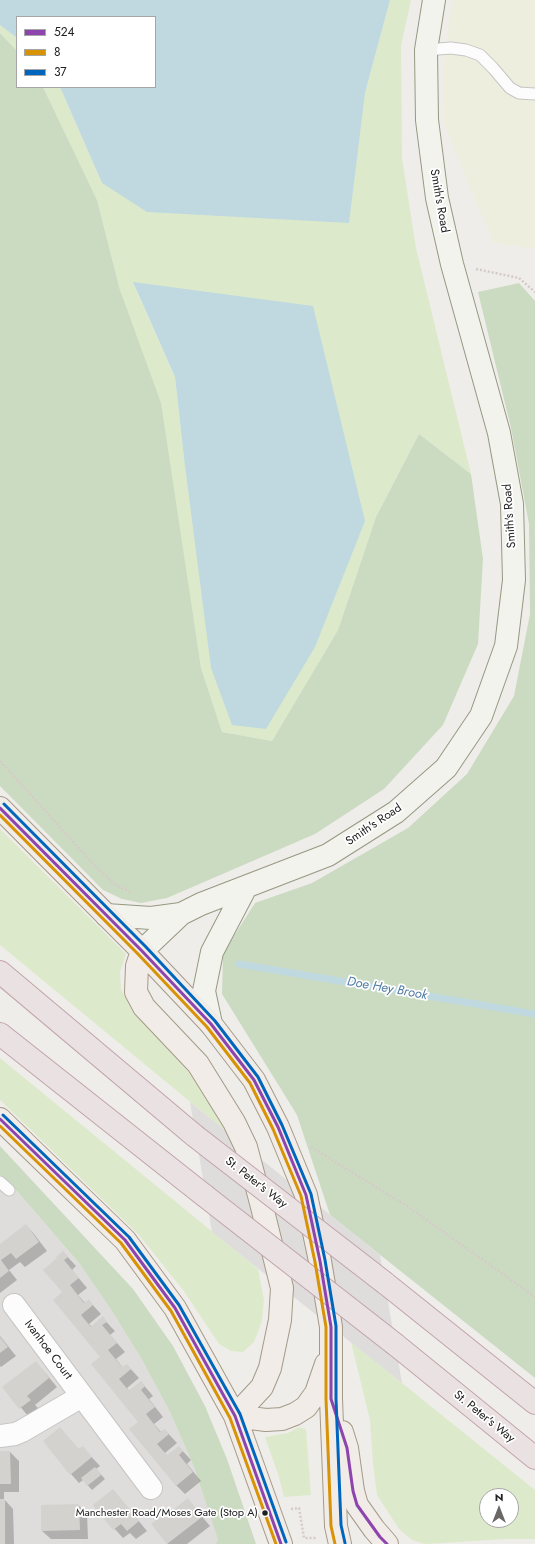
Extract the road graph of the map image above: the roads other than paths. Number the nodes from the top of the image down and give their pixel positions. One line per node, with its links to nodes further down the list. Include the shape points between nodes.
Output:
1 (434, 0): 2 (street, Smith's Road)
2 (426, 50): 3 (lane, via 451,48 473,52 480,55 510,88 519,93); 5 (street, Smith's Road, via 427,120 437,198 452,264 499,433 512,504 514,580 506,646 481,716 446,768 396,812 328,855)
3 (535, 94)
4 (0, 808): 7 (main road)
5 (246, 887): 6 (street, Smith's Road); 10 (street, via 212,952 204,991)
6 (181, 914): 7 (street, Smith's Road, via 151,918); 8 (street, Smith's Road)
7 (106, 915): 8 (main road)
8 (142, 950): 10 (main road); 20 (main road, via 137,966 136,992 144,1007 198,1064 234,1122 246,1147 282,1288 280,1320 270,1368 262,1387)
9 (3, 973): 19 (highway, St. Peter's Way, bridge, via 195,1136)
10 (211, 1024): 16 (main road, via 254,1080 278,1127 306,1195 320,1261)
11 (0, 1034): 22 (highway, St. Peter's Way, bridge, via 396,1345)
12 (0, 1119): 20 (main road, via 125,1240 175,1308)
13 (0, 1182): 14 (lane)
14 (9, 1190)
15 (14, 1305): 17 (street, Ivanhoe Court)
16 (332, 1344): 18 (main road); 20 (main road, via 316,1393 306,1407 282,1419 266,1420)
17 (82, 1396): 21 (street, via 22,1431); 23 (street, Ivanhoe Court, via 118,1459)
18 (331, 1398): 25 (main road, via 336,1526); 26 (main road, via 347,1448 353,1491 358,1505)
19 (535, 1403)
20 (235, 1416): 24 (main road)
21 (0, 1436)
22 (535, 1458)
23 (151, 1488)
24 (281, 1544)
25 (340, 1544)
26 (387, 1544)

